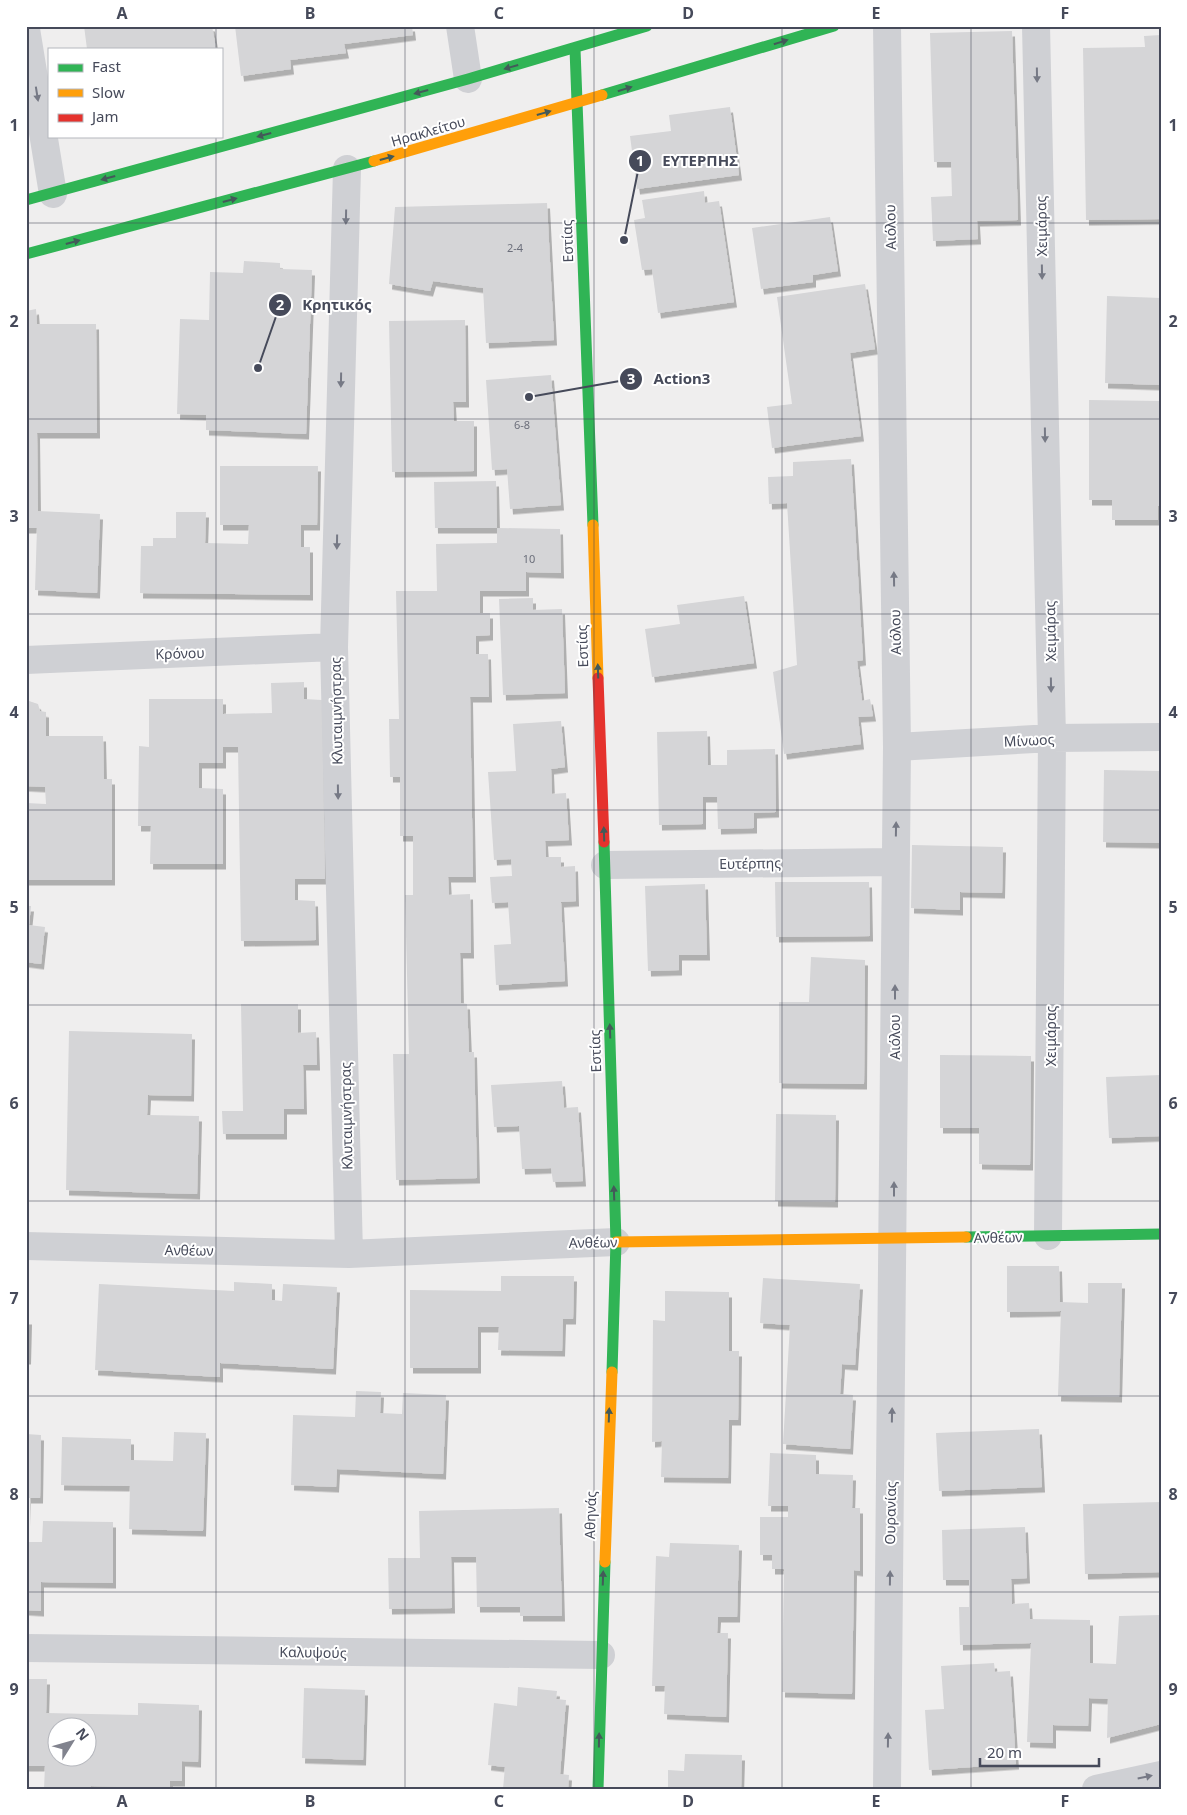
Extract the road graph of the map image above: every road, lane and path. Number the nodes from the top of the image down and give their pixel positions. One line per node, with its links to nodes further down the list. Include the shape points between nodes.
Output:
1 (460, 26): 8 (street)
2 (647, 26): 7 (street)
3 (834, 26): 9 (street, Ηρακλείτου, one-way to 3)
4 (887, 26): 18 (street, Αιόλου, one-way to 4)
5 (1036, 26): 17 (street, Χειμάρας, one-way to 17)
6 (26, 29): 11 (street, one-way to 11)
7 (575, 49): 8 (street, one-way to 8); 9 (street, Εστίας)
8 (468, 79): 11 (street, one-way to 11)
9 (578, 103): 10 (street, Ηρακλείτου, one-way to 9); 20 (street, Εστίας, one-way to 9)
10 (347, 169): 13 (street, Ηρακλείτου, one-way to 10); 14 (street, Κλυταιμνήστρας, one-way to 14)
11 (53, 194): 12 (street)
12 (26, 200)
13 (26, 254)
14 (334, 647): 15 (street, Κρόνου); 26 (street, Κλυταιμνήστρας, one-way to 26)
15 (26, 660)
16 (1161, 737): 17 (street, Μίνωος)
17 (1052, 738): 18 (street, Μίνωος); 22 (street, Χειμάρας)
18 (897, 747): 19 (street, Αιόλου, one-way to 18)
19 (895, 862): 20 (street, Ευτέρπης); 23 (street, Αιόλου, one-way to 19)
20 (605, 865): 24 (street, Εστίας, one-way to 20)
21 (1161, 1234): 22 (street, Ανθέων)
22 (1048, 1236): 23 (street, Ανθέων)
23 (894, 1238): 24 (street, Ανθέων); 31 (street, Ουρανίας, one-way to 23)
24 (616, 1242): 26 (street, Ανθέων); 28 (street, Αθηνάς, one-way to 24)
25 (26, 1246): 26 (street, Ανθέων)
26 (349, 1254)
27 (26, 1648): 28 (street, Καλυψούς)
28 (600, 1655): 30 (street, Αθηνάς, one-way to 28)
29 (1161, 1775): 32 (street, one-way to 29)
30 (598, 1789)
31 (887, 1789)
32 (1096, 1789)

